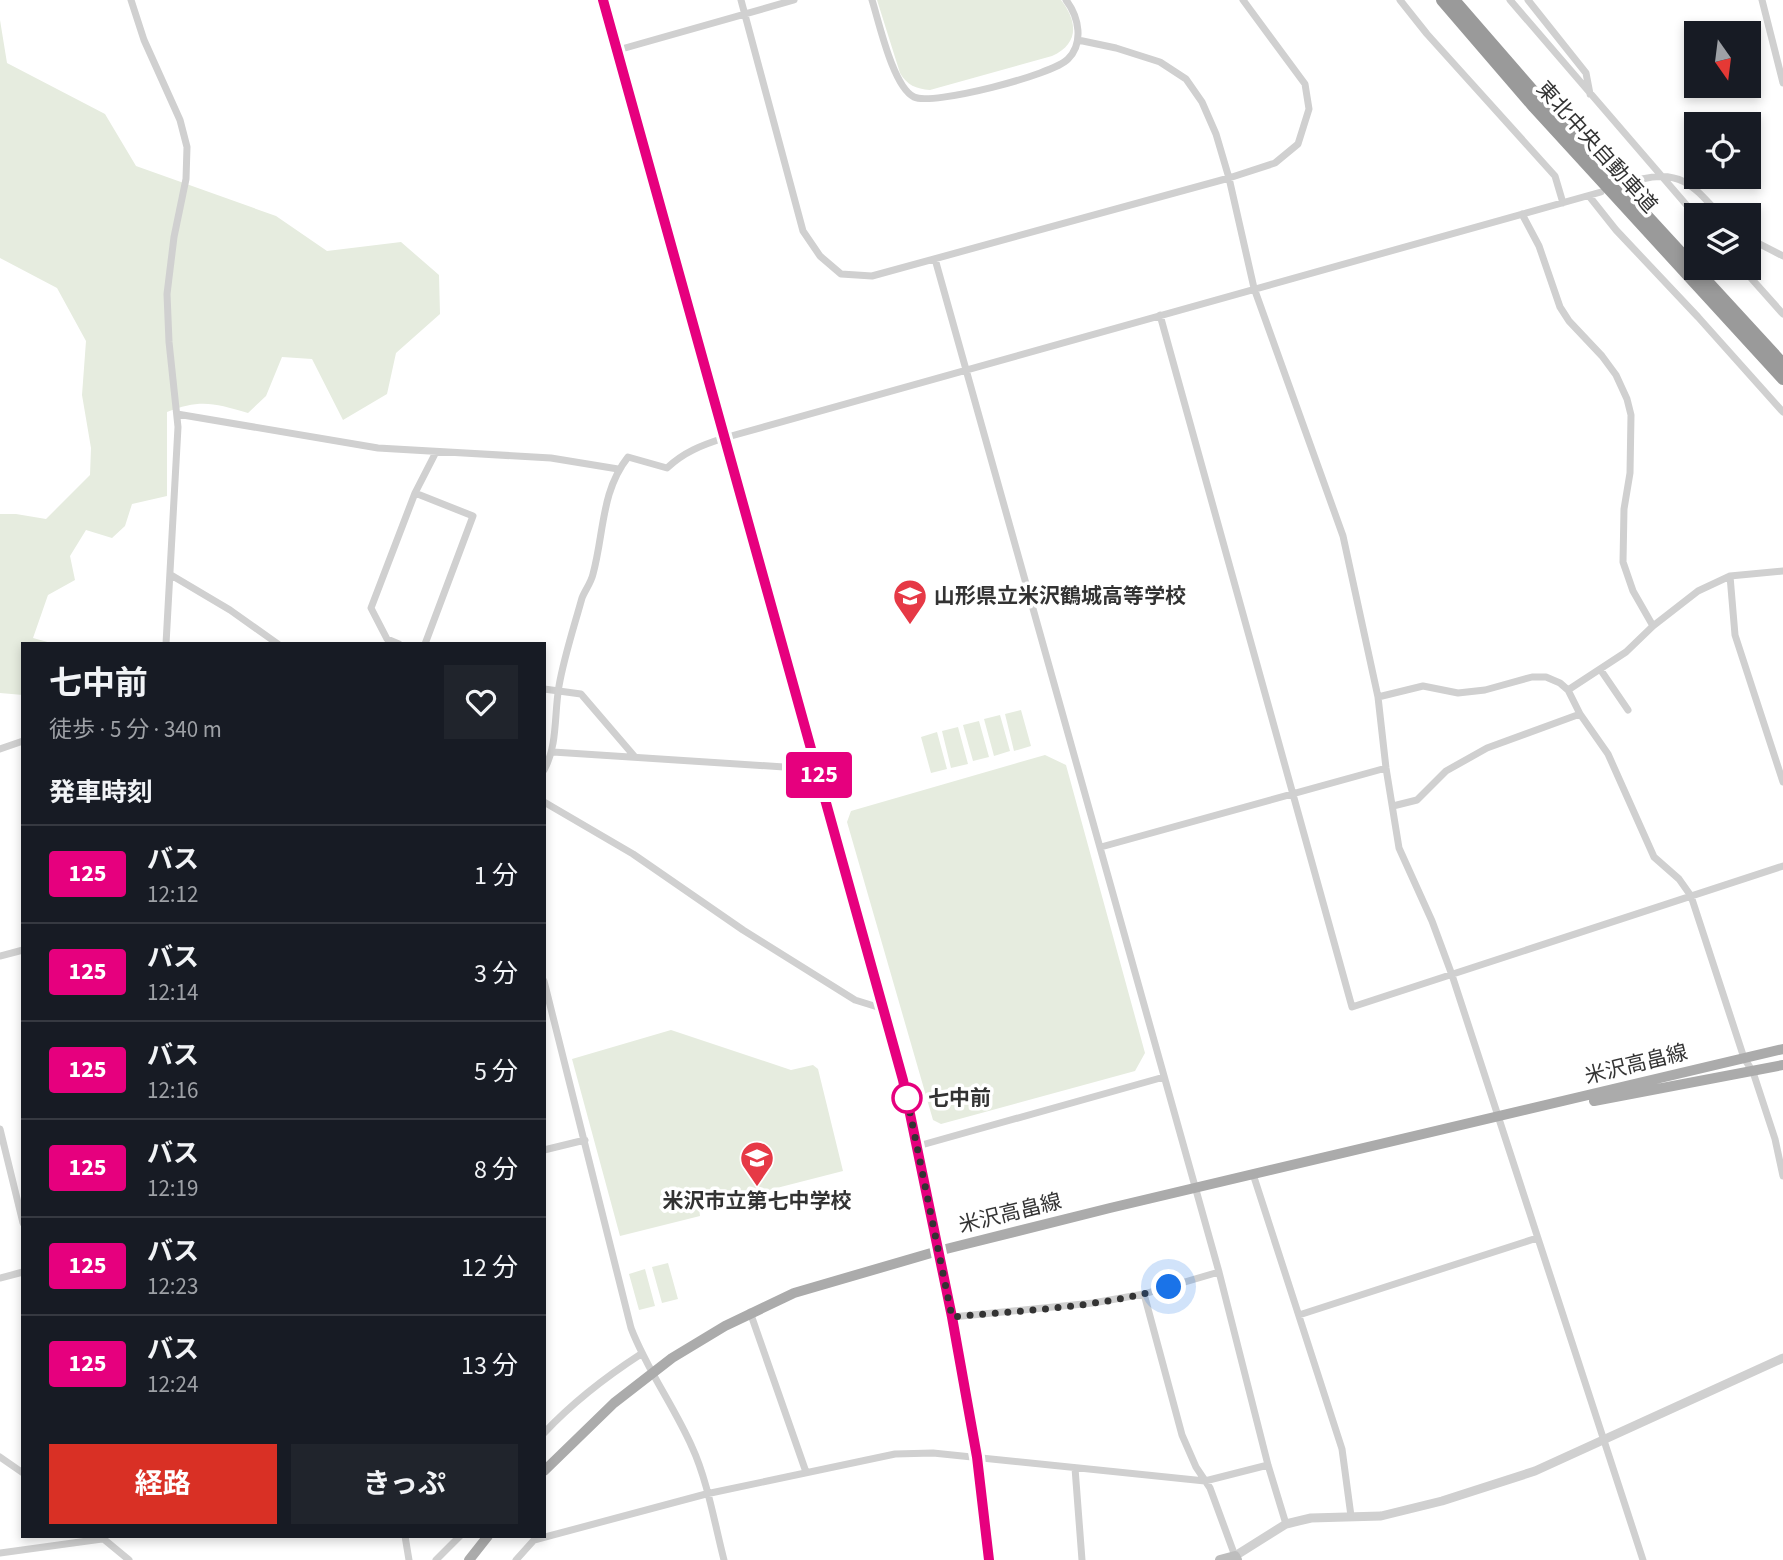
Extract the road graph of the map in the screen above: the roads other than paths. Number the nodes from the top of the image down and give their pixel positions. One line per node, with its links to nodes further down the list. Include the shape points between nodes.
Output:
1 (131, 0): 39 (street, via 187,147 167,294)
2 (603, 0): 16 (main road)
3 (741, 0): 14 (street)
4 (794, 0): 14 (street)
5 (872, 0): 15 (street, via 901,85 914,97 932,100 1047,71 1068,60)
6 (1066, 0): 15 (street, via 1077,23)
7 (1243, 0): 20 (street, via 1305,84 1309,109 1298,144 1275,163)
8 (1400, 0): 24 (street, via 1555,176)
9 (1442, 0): 37 (highway, 東北中央自動車道)
10 (1454, 0): 35 (highway, 東北中央自動車道)
11 (1510, 0): 18 (street)
12 (1528, 0): 18 (street, via 1586,73)
13 (1762, 0): 17 (street)
14 (745, 13): 16 (street); 30 (street, via 803,231 820,256 841,274 873,276)
15 (1078, 40): 20 (street, via 1160,62 1185,79 1202,102)
16 (618, 50): 40 (main road)
17 (1783, 83)
18 (1590, 95): 19 (street)
19 (1659, 175): 21 (street); 25 (street); 26 (street, via 1685,181)
20 (1229, 178): 30 (street); 32 (street)
21 (1642, 179)
22 (1601, 192): 23 (street)
23 (1589, 196): 24 (street); 38 (street)
24 (1563, 203): 27 (street)
25 (1684, 203)
26 (1708, 203)
27 (1522, 214): 32 (street); 47 (street, via 1539,246 1560,307 1616,375 1630,408 1623,562)
28 (1761, 245): 29 (street)
29 (1783, 256)
30 (935, 259): 36 (street)
31 (1753, 280): 33 (street)
32 (1254, 288): 34 (street); 56 (street, via 1343,536)
33 (1783, 314)
34 (1160, 315): 36 (street); 67 (street)
35 (1783, 364)
36 (967, 370): 40 (street); 70 (street)
37 (1783, 379)
38 (1783, 412)
39 (177, 414): 41 (street, via 379,448); 45 (street)
40 (724, 438): 42 (street, via 697,447 667,468 628,457); 63 (main road)
41 (436, 452): 42 (street, via 551,458); 43 (street)
42 (618, 469): 55 (street)
43 (415, 493): 50 (street, via 371,608 387,639); 51 (street, via 473,516)
44 (1783, 571): 46 (street)
45 (171, 575): 48 (street); 49 (street)
46 (1730, 576): 47 (street, via 1698,591); 66 (street, via 1735,635)
47 (1653, 626): 52 (street)
48 (166, 642)
49 (275, 642)
50 (394, 642)
51 (426, 642)
52 (1600, 669): 54 (street); 57 (street)
53 (546, 689): 55 (street)
54 (1568, 690): 56 (street, via 1546,677 1532,677 1485,690 1458,693 1423,686); 58 (street)
55 (558, 692): 61 (street); 62 (street, via 581,694)
56 (1378, 697): 65 (street)
57 (1628, 710)
58 (1580, 714): 69 (street, via 1486,748 1446,771 1417,800); 72 (street, via 1608,754 1654,857)
59 (21, 742): 60 (street)
60 (0, 748)
61 (553, 752): 62 (street); 64 (street)
62 (635, 757): 63 (street, via 784,766)
63 (814, 759): 77 (main road)
64 (546, 766)
65 (1386, 768): 67 (street); 69 (street)
66 (1783, 782)
67 (1293, 794): 70 (street); 75 (street, via 1352,1007)
68 (546, 803): 77 (street, via 633,853 809,972 855,1000)
69 (1393, 806): 75 (street, via 1399,848)
70 (1101, 847): 82 (street)
71 (1783, 866): 72 (street)
72 (1691, 896): 75 (street); 79 (street)
73 (21, 951): 74 (street)
74 (0, 956)
75 (1452, 975): 83 (street)
76 (548, 1004): 85 (street)
77 (884, 1009): 86 (main road)
78 (1783, 1049): 79 (main road, 米沢高畠線)
79 (1744, 1058): 81 (street); 83 (main road, 米沢高畠線)
80 (1783, 1065): 81 (main road, 米沢高畠線)
81 (1753, 1072): 83 (main road, 米沢高畠線); 89 (street)
82 (1164, 1077): 86 (street); 90 (street)
83 (1498, 1117): 88 (main road, 米沢高畠線); 92 (street)
84 (0, 1129): 91 (street)
85 (585, 1140): 87 (street); 101 (street)
86 (918, 1146): 93 (main road)
87 (546, 1150)
88 (1253, 1174): 90 (main road, 米沢高畠線); 99 (street)
89 (1783, 1176)
90 (1195, 1188): 93 (main road, 米沢高畠線); 94 (street)
91 (21, 1215)
92 (1537, 1238): 99 (street); 105 (street)
93 (938, 1251): 98 (main road, 米沢高畠線, via 818,1285); 100 (main road)
94 (1219, 1272): 97 (street); 108 (street)
95 (21, 1273): 96 (street)
96 (0, 1278)
97 (1144, 1294): 100 (street); 113 (street, via 1182,1434)
98 (750, 1312): 103 (main road, 米沢高畠線); 112 (street)
99 (1299, 1315): 115 (street, via 1342,1449)
100 (952, 1317): 107 (main road)
101 (641, 1354): 103 (street); 104 (street, via 573,1403)
102 (1783, 1358): 105 (street)
103 (652, 1372): 110 (main road, 米沢高畠線, via 605,1410); 114 (street, via 696,1455)
104 (546, 1431)
105 (1604, 1440): 115 (street, via 1535,1471 1442,1502 1381,1516); 135 (street)
106 (0, 1457): 111 (street)
107 (977, 1457): 109 (street); 112 (street, via 914,1452); 132 (main road)
108 (1268, 1465): 113 (street); 116 (street)
109 (1074, 1468): 113 (street); 133 (street)
110 (546, 1469)
111 (21, 1472)
112 (806, 1472): 114 (street)
113 (1205, 1481): 125 (street)
114 (706, 1494): 117 (street); 131 (street)
115 (1351, 1516): 116 (street)
116 (1286, 1524): 125 (street)
117 (546, 1537)
118 (96, 1538): 124 (street)
119 (103, 1538): 126 (street)
120 (405, 1538): 127 (street)
121 (458, 1538): 128 (street)
122 (486, 1538): 129 (main road)
123 (541, 1538): 130 (street)
124 (0, 1553)
125 (1236, 1558): 134 (main road)
126 (129, 1560)
127 (409, 1560)
128 (436, 1560)
129 (468, 1560)
130 (516, 1560)
131 (724, 1560)
132 (989, 1560)
133 (1082, 1560)
134 (1220, 1560)
135 (1643, 1560)

